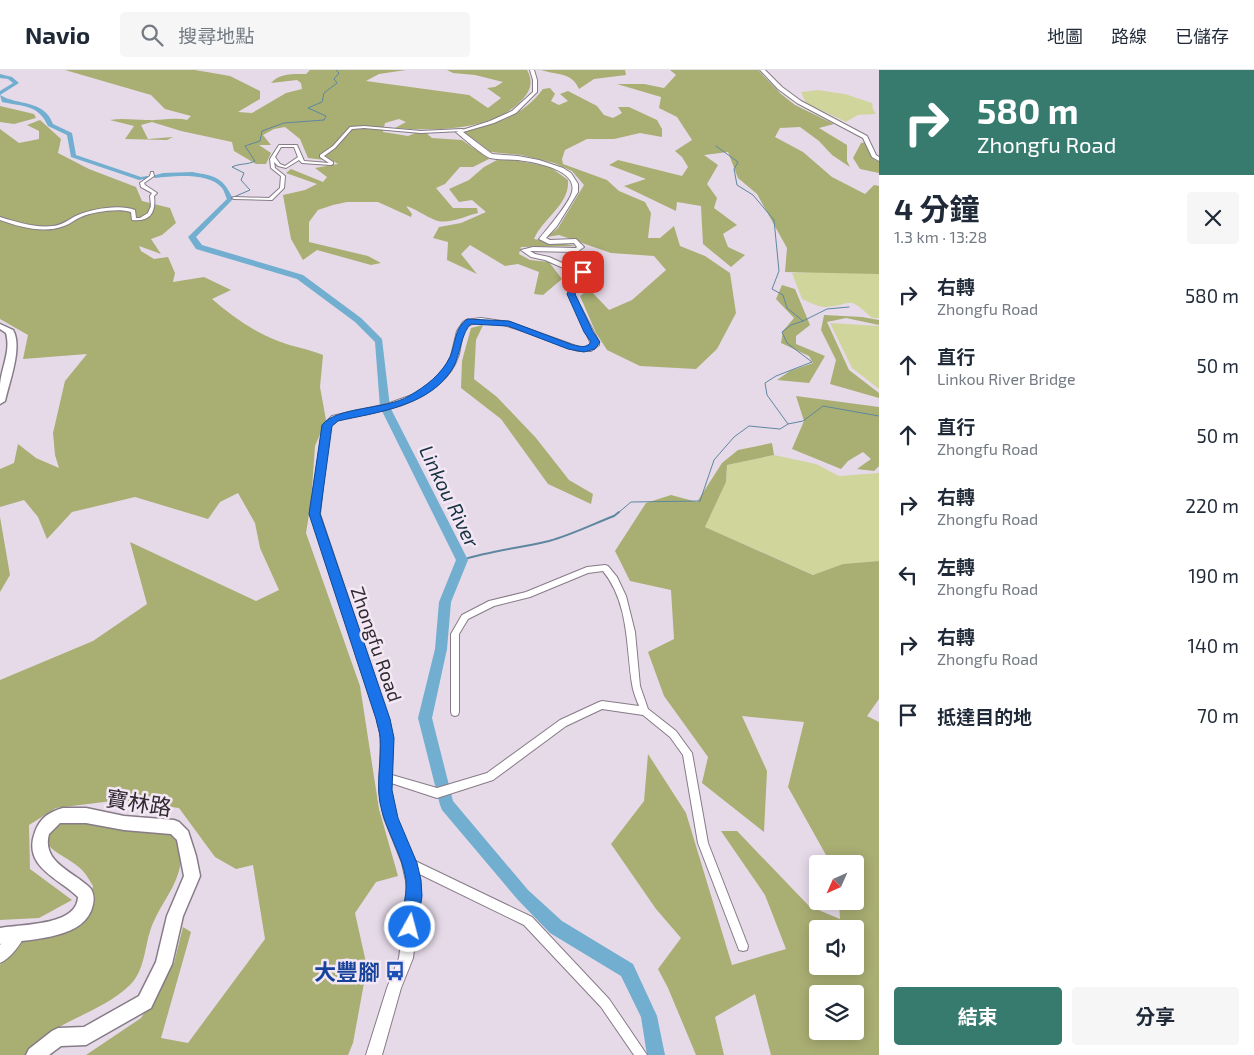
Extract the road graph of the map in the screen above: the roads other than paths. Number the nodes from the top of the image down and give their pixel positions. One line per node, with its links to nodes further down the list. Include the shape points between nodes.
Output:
1 (532, 70): 3 (street, via 535,92 524,104 502,118)
2 (762, 70): 6 (street, via 799,102 865,137 874,156)
3 (462, 130): 4 (street, via 421,132 364,126 351,128 334,148 321,156 332,163 302,162); 14 (street, Zhongfu Road, via 460,134 491,156 550,165 566,171 572,179 575,192 542,240 576,241 581,247 577,250 524,250 587,274 588,278 571,294 596,342 588,349 579,349 509,324 470,321 462,326 454,359 438,380 409,400 335,418 327,425 315,514 383,719 387,738)
4 (300, 156): 5 (street, via 286,167 279,165); 5 (street, via 296,146 289,145 280,146)
5 (273, 157): 8 (street, via 273,168 283,176 279,192 270,199)
6 (879, 159)
7 (152, 173): 9 (street, via 142,183 155,193 152,196 153,206 150,214 141,219 134,219 133,211 124,207 80,216 63,226 44,228 13,224)
8 (234, 198)
9 (0, 218)
10 (0, 326): 11 (main road, via 9,330 12,349)
11 (0, 402)
12 (645, 711): 13 (street, via 636,686 631,632 622,596 605,568 587,570 527,595 492,603 465,617 455,634); 14 (street, via 602,705 563,723 490,777 437,793); 18 (street, via 673,734 687,753 703,843)
13 (455, 712)
14 (386, 777): 15 (street, Zhongfu Road, via 390,818)
15 (409, 863): 21 (street, Zhongfu Road, via 414,896 406,958); 22 (street, via 528,921 605,1003)
16 (19, 933): 17 (main road, 寶林路); 19 (street); 20 (main road, 寶林路, via 64,925 75,920 86,904 86,894 78,884 49,866 42,855 39,842 43,827 54,819 63,815 95,817 174,827 183,836 192,876 175,916 164,964 145,1002 86,1036 58,1037)
17 (0, 936)
18 (743, 946)
19 (0, 956)
20 (36, 1055)
21 (374, 1055)
22 (641, 1055)

